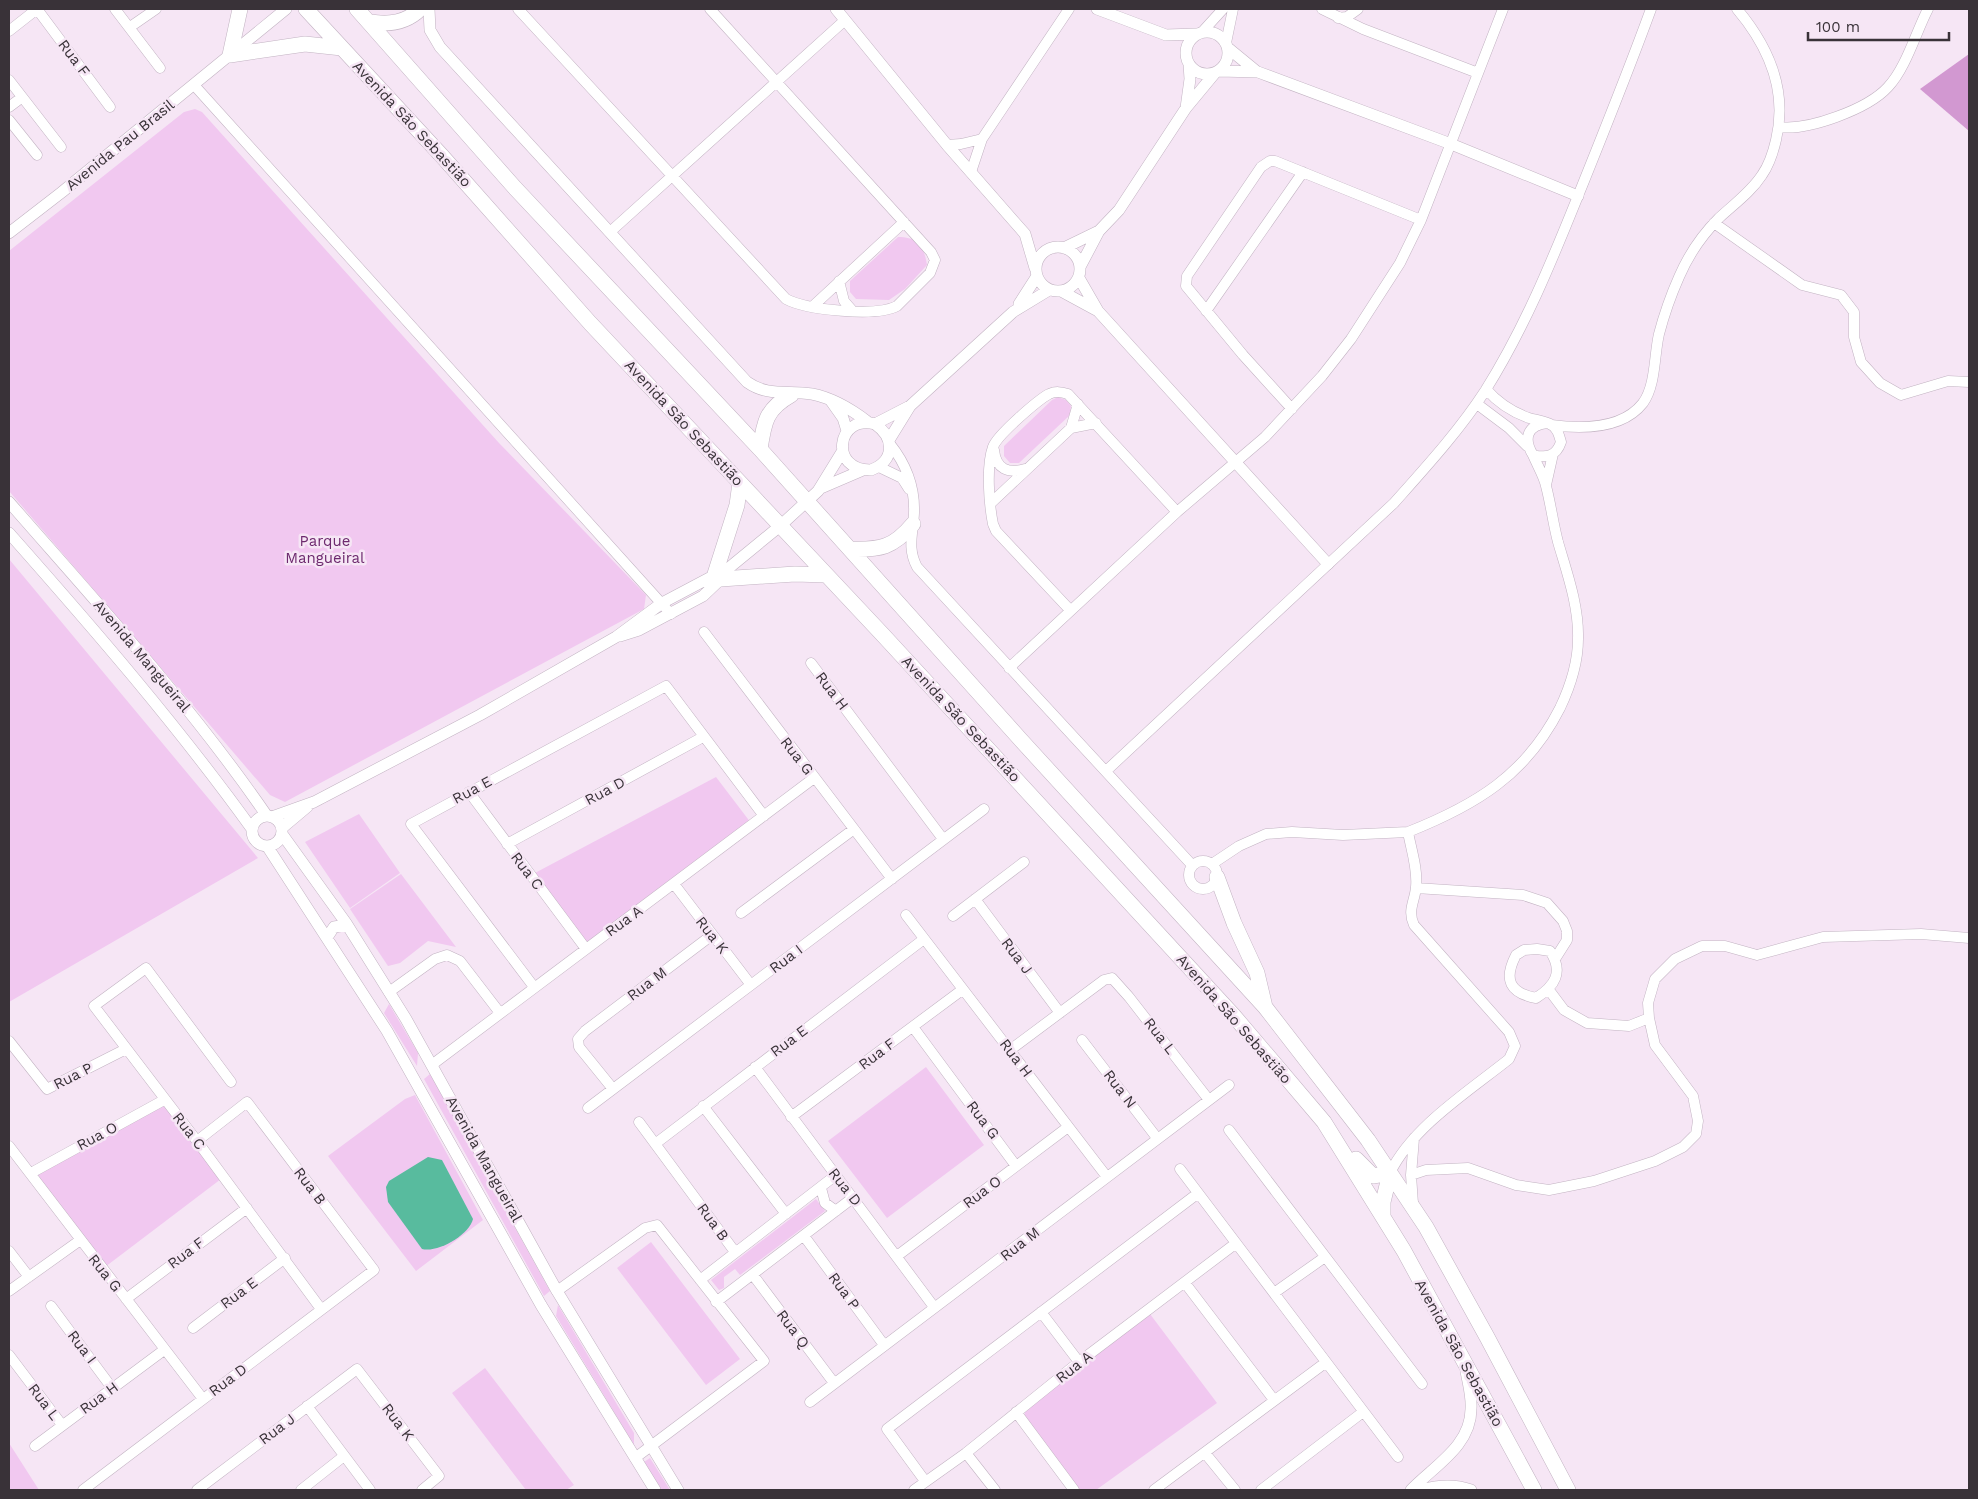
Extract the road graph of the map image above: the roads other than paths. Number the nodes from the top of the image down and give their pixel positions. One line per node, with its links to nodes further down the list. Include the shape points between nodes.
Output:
1 (37, 9): 28 (street); 42 (street, Rua F)
2 (116, 9): 26 (street)
3 (156, 9): 26 (street)
4 (240, 9): 32 (main road)
5 (286, 9): 32 (street, Avenida Pau Brasil)
6 (306, 9): 31 (main road, Avenida São Sebastião)
7 (358, 9): 25 (main road, Avenida São Sebastião)
8 (420, 9): 25 (main road, via 396,22)
9 (429, 9): 60 (street, via 430,30 440,47)
10 (518, 9): 54 (street)
11 (710, 9): 39 (street)
12 (836, 9): 24 (street)
13 (1069, 9): 47 (street)
14 (1097, 9): 29 (street, via 1166,35)
15 (1223, 9): 29 (street)
16 (1233, 9): 30 (street)
17 (1322, 9): 23 (street)
18 (1359, 9): 23 (street, via 1347,17); 27 (street)
19 (1503, 9): 37 (street)
20 (1651, 9): 55 (street)
21 (1737, 9): 46 (street, via 1760,40 1776,73 1780,96)
22 (1928, 9): 46 (street, via 1896,76 1879,95 1812,125)
23 (1338, 18): 27 (street)
24 (844, 21): 39 (street); 49 (street)
25 (370, 22): 90 (main road, Avenida São Sebastião, via 515,188)
26 (130, 28): 34 (street)
27 (1363, 29): 37 (street)
28 (9, 31)
29 (1199, 33): 30 (street, via 1216,33); 33 (street, via 1186,45 1185,55)
30 (1227, 46): 35 (street, via 1227,61); 36 (street)
31 (342, 48): 32 (main road, via 305,44); 98 (main road, Avenida São Sebastião)
32 (230, 55): 40 (street, Avenida Pau Brasil)
33 (1189, 64): 35 (street, via 1200,73); 44 (street)
34 (160, 68)
35 (1217, 72): 36 (street); 44 (street)
36 (1258, 72): 48 (street)
37 (1478, 73): 48 (street)
38 (9, 80): 41 (street)
39 (777, 80): 54 (street); 57 (street)
40 (194, 85): 61 (street, Avenida Pau Brasil); 113 (street)
41 (21, 98): 43 (street); 50 (street)
42 (110, 107)
43 (9, 108)
44 (1186, 108): 59 (street, via 1133,190)
45 (9, 120): 51 (street)
46 (1779, 127): 58 (street, via 1771,159 1762,175)
47 (982, 139): 49 (street); 52 (street)
48 (1451, 144): 55 (street); 56 (street)
49 (946, 145): 52 (street)
50 (61, 147)
51 (37, 156)
52 (971, 172): 63 (street, via 1025,234)
53 (1303, 172): 56 (street); 71 (street); 71 (street, via 1275,161 1261,167 1187,276 1188,291)
54 (672, 176): 60 (street); 68 (street, via 781,295 792,302)
55 (1578, 196): 74 (street, via 1546,278)
56 (1422, 220): 80 (street, via 1378,300 1351,339)
57 (904, 222): 65 (street); 69 (street, via 935,260 930,273 904,300 890,309)
58 (1714, 223): 73 (street, via 1802,286 1841,295 1854,312 1854,337 1861,362 1880,383 1901,395 1948,381); 85 (street, via 1690,255 1680,275 1659,334 1651,383 1643,403 1624,418)
59 (1099, 231): 62 (street); 64 (street)
60 (610, 232): 75 (street, via 747,382 757,390)
61 (9, 233)
62 (1064, 248): 63 (street, via 1054,246 1046,250 1037,260); 64 (street, via 1074,254)
63 (1036, 272): 66 (street, via 1041,284); 72 (street)
64 (1079, 272): 67 (street, via 1073,286); 70 (street)
65 (839, 281): 68 (street); 69 (street, via 844,301)
66 (1049, 290): 67 (street); 72 (street)
67 (1062, 291): 70 (street)
68 (812, 307): 69 (street)
69 (850, 309)
70 (1098, 310): 94 (street)
71 (1206, 311): 80 (street)
72 (1013, 312): 79 (street)
73 (1969, 382)
74 (1486, 389): 78 (street); 83 (street, via 1504,406)
75 (791, 395): 76 (street, via 812,394); 90 (main road, via 779,402 767,417)
76 (830, 399): 81 (street); 86 (street, via 843,418)
77 (1078, 404): 82 (street); 84 (street); 89 (street, via 1068,394 1049,394)
78 (1477, 404): 91 (street, via 1509,428); 110 (street, via 1394,502)
79 (910, 406): 81 (street); 87 (street)
80 (1292, 409): 94 (street)
81 (872, 423): 86 (street, via 856,424); 87 (street, via 884,430)
82 (1096, 423): 84 (street); 105 (street)
83 (1549, 424): 85 (street); 88 (street, via 1559,432); 91 (street, via 1537,424 1529,431)
84 (1071, 428): 96 (street)
85 (1581, 428): 88 (street)
86 (847, 431): 92 (street, via 842,441)
87 (890, 442): 95 (street, via 886,461); 101 (street, via 907,474)
88 (1561, 442): 93 (street)
89 (994, 444): 96 (street, via 1001,468 1010,472); 104 (street, via 990,469)
90 (760, 449): 103 (main road, Avenida São Sebastião)
91 (1530, 451): 93 (street, via 1544,457); 99 (street)
92 (842, 452): 97 (street, via 854,467); 100 (street)
93 (1553, 454): 99 (street)
94 (1236, 462): 105 (street); 110 (street)
95 (879, 467): 97 (street); 101 (street, via 902,478)
96 (1028, 468): 104 (street)
97 (863, 470): 100 (street)
98 (740, 484): 107 (main road, Avenida São Sebastião); 111 (main road)
99 (1546, 485): 131 (street, via 1578,624 1577,653 1566,694 1541,740 1524,762 1500,784 1470,805)
100 (820, 489): 103 (street)
101 (914, 496): 106 (street)
102 (9, 502): 126 (street, Avenida Mangueiral, via 132,642)
103 (806, 502): 107 (street); 109 (main road, Avenida São Sebastião)
104 (991, 503): 114 (street, via 996,531)
105 (1177, 512): 114 (street)
106 (913, 524): 109 (main road, via 902,537 884,547); 119 (street, via 910,548 917,567)
107 (780, 526): 111 (street); 112 (main road, Avenida São Sebastião)
108 (9, 533): 128 (street, Avenida Mangueiral, via 120,658)
109 (850, 549): 157 (main road, Avenida São Sebastião)
110 (1328, 564): 121 (street)
111 (722, 573): 112 (main road); 113 (street); 115 (street, via 703,596)
112 (826, 576): 177 (main road, Avenida São Sebastião, via 1234,1016)
113 (662, 603): 115 (street); 117 (street)
114 (1070, 610): 119 (street)
115 (671, 614): 117 (street)
116 (704, 632): 122 (street, Rua G)
117 (616, 637): 124 (street, via 480,716)
118 (811, 664): 132 (street, Rua H)
119 (1009, 668): 121 (street)
120 (703, 737): 123 (street, Rua E, via 666,686); 127 (street); 133 (street, Rua D)
121 (1106, 770): 136 (street)
122 (814, 778): 127 (street, Rua A); 129 (street, Rua G)
123 (469, 792): 133 (street, Rua C); 153 (street, Rua E, via 411,824)
124 (314, 802): 126 (street); 130 (street)
125 (984, 809): 132 (street, Rua I)
126 (269, 816): 128 (street, via 257,820); 130 (street, via 280,824)
127 (764, 816): 139 (street, Rua A)
128 (252, 828): 134 (street, via 254,838)
129 (854, 829): 138 (street, Rua G); 142 (street)
130 (282, 831): 134 (street, via 277,842); 145 (street, Avenida Mangueiral)
131 (1408, 832): 137 (street, via 1266,834 1239,846); 140 (street)
132 (943, 839): 138 (street, Rua I)
133 (507, 844): 150 (street, Rua C)
134 (267, 846): 147 (street, Avenida Mangueiral)
135 (1024, 862): 141 (street)
136 (1192, 865): 137 (street, via 1204,861); 137 (street, via 1189,880 1202,890 1212,886)
137 (1215, 870): 157 (main road, via 1257,973)
138 (892, 879): 152 (street, Rua I)
139 (674, 884): 146 (street, Rua K); 150 (street, Rua A)
140 (1416, 888): 151 (street, via 1523,895 1547,904 1567,931 1566,940); 183 (street, via 1410,916 1414,924 1509,1032 1515,1046 1509,1058)
141 (975, 899): 144 (street); 159 (street, Rua J)
142 (741, 913)
143 (906, 915): 149 (street, Rua H)
144 (953, 916)
145 (347, 924): 147 (street, via 334,927); 156 (street, Avenida Mangueiral)
146 (712, 935): 152 (street, Rua K); 170 (street, Rua M, via 578,1039 579,1047)
147 (328, 936): 181 (street, Avenida Mangueiral)
148 (1969, 938): 160 (street, via 1921,934 1833,936 1757,955 1725,946 1702,946 1675,960 1655,979 1648,1003)
149 (924, 939): 154 (street, Rua H); 167 (street, Rua E)
150 (586, 949): 153 (street, Rua A)
151 (1555, 958): 155 (street, via 1558,972); 155 (street, via 1550,951 1524,950 1516,956 1509,976 1512,986 1522,995 1536,998)
152 (751, 985): 170 (street, Rua I)
153 (534, 987): 158 (street, Rua A)
154 (962, 990): 161 (street, Rua F); 165 (street, Rua H)
155 (1549, 990): 160 (street, via 1564,1010 1587,1023 1629,1026)
156 (389, 992): 158 (street, via 435,959 447,955 460,961); 166 (street, Avenida Mangueiral)
157 (1265, 1007): 190 (main road, Avenida São Sebastião, via 1313,1066)
158 (500, 1013): 166 (street, Rua A)
159 (1060, 1013): 165 (street); 172 (street, Rua L, via 1108,978 1115,980)
160 (1648, 1018): 192 (street, via 1654,1045 1693,1096 1698,1121 1696,1134 1682,1148 1594,1181 1550,1190 1516,1185 1468,1168 1426,1170)
161 (913, 1027): 175 (street, Rua F); 187 (street, Rua G)
162 (1082, 1040): 182 (street, Rua N)
163 (9, 1041): 164 (street, Rua P, via 47,1089)
164 (126, 1048): 168 (street, Rua C, via 94,1006 146,968); 171 (street, Rua C)
165 (1010, 1050): 178 (street, Rua H)
166 (433, 1064): 179 (street, Avenida Mangueiral)
167 (755, 1067): 173 (street, Rua E); 175 (street, Rua D)
168 (231, 1082)
169 (1229, 1085): 172 (street, Rua M)
170 (613, 1090): 174 (street, Rua I)
171 (164, 1100): 184 (street, Rua C); 189 (street, Rua O)
172 (1208, 1100): 182 (street, Rua M)
173 (703, 1106): 185 (street, Rua E); 200 (street)
174 (588, 1108)
175 (791, 1117): 191 (street, Rua D)
176 (639, 1122): 185 (street, Rua B)
177 (1324, 1122): 190 (main road, via 1373,1176); 201 (main road, Avenida São Sebastião)
178 (1068, 1127): 187 (street, Rua O); 193 (street, Rua H)
179 (466, 1128): 181 (street, via 458,1136); 202 (street, Avenida Mangueiral)
180 (1230, 1130): 210 (street)
181 (447, 1134): 203 (street, Avenida Mangueiral)
182 (1157, 1138): 193 (street, Rua M)
183 (1414, 1138): 190 (street, via 1399,1155); 192 (street)
184 (197, 1141): 197 (street, Rua C); 212 (street, Rua B, via 247,1102)
185 (655, 1144): 208 (street, Rua B)
186 (9, 1146): 189 (street, Rua G)
187 (1016, 1166): 209 (street, Rua O)
188 (1180, 1169): 195 (street)
189 (30, 1173): 205 (street, Rua G)
190 (1390, 1173): 198 (main road, Avenida São Sebastião); 201 (main road)
191 (836, 1175): 194 (street); 196 (street, Rua D)
192 (1411, 1175): 198 (street)
193 (1107, 1176): 223 (street, Rua M)
194 (821, 1188): 199 (street, via 825,1203); 200 (street)
195 (1197, 1194): 206 (street); 225 (street)
196 (854, 1198): 199 (street); 209 (street, Rua D)
197 (247, 1208): 211 (street, Rua C); 220 (street, Rua F)
198 (1414, 1209): 269 (main road, Avenida São Sebastião)
199 (836, 1211): 204 (street)
200 (786, 1214): 208 (street)
201 (1383, 1217): 232 (main road, Avenida São Sebastião)
202 (520, 1225): 203 (street, via 509,1225); 217 (street, Avenida Mangueiral)
203 (501, 1232): 250 (street, Avenida Mangueiral, via 571,1355)
204 (804, 1236): 213 (street); 227 (street, Rua P)
205 (80, 1241): 214 (street); 220 (street, Rua G)
206 (1235, 1244): 216 (street, Rua A); 219 (street)
207 (9, 1251): 214 (street)
208 (735, 1252): 215 (street)
209 (897, 1256): 223 (street, Rua D)
210 (1325, 1257): 219 (street); 235 (street)
211 (285, 1258): 224 (street, Rua C); 226 (street, Rua E)
212 (374, 1270): 224 (street, Rua D)
213 (753, 1275): 221 (street); 234 (street, Rua Q)
214 (29, 1277): 218 (street)
215 (700, 1280): 217 (street, via 658,1225 645,1228); 221 (street)
216 (1185, 1283): 230 (street, Rua A); 238 (street)
217 (557, 1291): 245 (street, Avenida Mangueiral)
218 (9, 1292)
219 (1274, 1294): 231 (street)
220 (126, 1299): 228 (street, Rua G)
221 (716, 1302): 245 (street, via 764,1361)
222 (51, 1306): 236 (street, Rua I)
223 (934, 1307): 227 (street, Rua M)
224 (321, 1309): 237 (street, Rua D)
225 (1041, 1312): 230 (street); 251 (street, via 888,1429)
226 (193, 1328)
227 (884, 1345): 234 (street, Rua M)
228 (164, 1350): 236 (street, Rua H); 237 (street, Rua G)
229 (9, 1355): 243 (street, Rua L)
230 (1079, 1362): 241 (street, Rua A)
231 (1325, 1363): 238 (street); 242 (street)
232 (1465, 1366): 265 (street, via 1471,1410 1465,1436); 268 (main road, Avenida São Sebastião)
233 (357, 1369): 240 (street, Rua J); 256 (street, Rua K, via 439,1476)
234 (834, 1383): 239 (street, Rua M)
235 (1422, 1384)
236 (112, 1388): 243 (street, Rua H)
237 (203, 1399): 252 (street, Rua D)
238 (1274, 1400): 247 (street)
239 (810, 1402)
240 (307, 1406): 248 (street); 253 (street, Rua J)
241 (1016, 1412): 246 (street, Rua A); 261 (street)
242 (1363, 1412): 249 (street); 264 (street)
243 (62, 1425): 244 (street, Rua H)
244 (35, 1446)
245 (653, 1446): 250 (street); 258 (street, Avenida Mangueiral)
246 (966, 1453): 251 (street, Rua A); 260 (street)
247 (1205, 1453): 262 (street); 263 (street)
248 (344, 1456): 254 (street); 255 (street)
249 (1398, 1457)
250 (635, 1458): 257 (street, Avenida Mangueiral)
251 (925, 1482): 259 (street, Rua A)
252 (83, 1490)
253 (197, 1490)
254 (301, 1490)
255 (370, 1490)
256 (422, 1490)
257 (655, 1490)
258 (678, 1490)
259 (914, 1490)
260 (995, 1490)
261 (1074, 1490)
262 (1154, 1490)
263 (1234, 1490)
264 (1261, 1490)
265 (1411, 1490)
266 (1422, 1490): 267 (street, via 1442,1486)
267 (1471, 1490)
268 (1534, 1490)
269 (1568, 1490)

